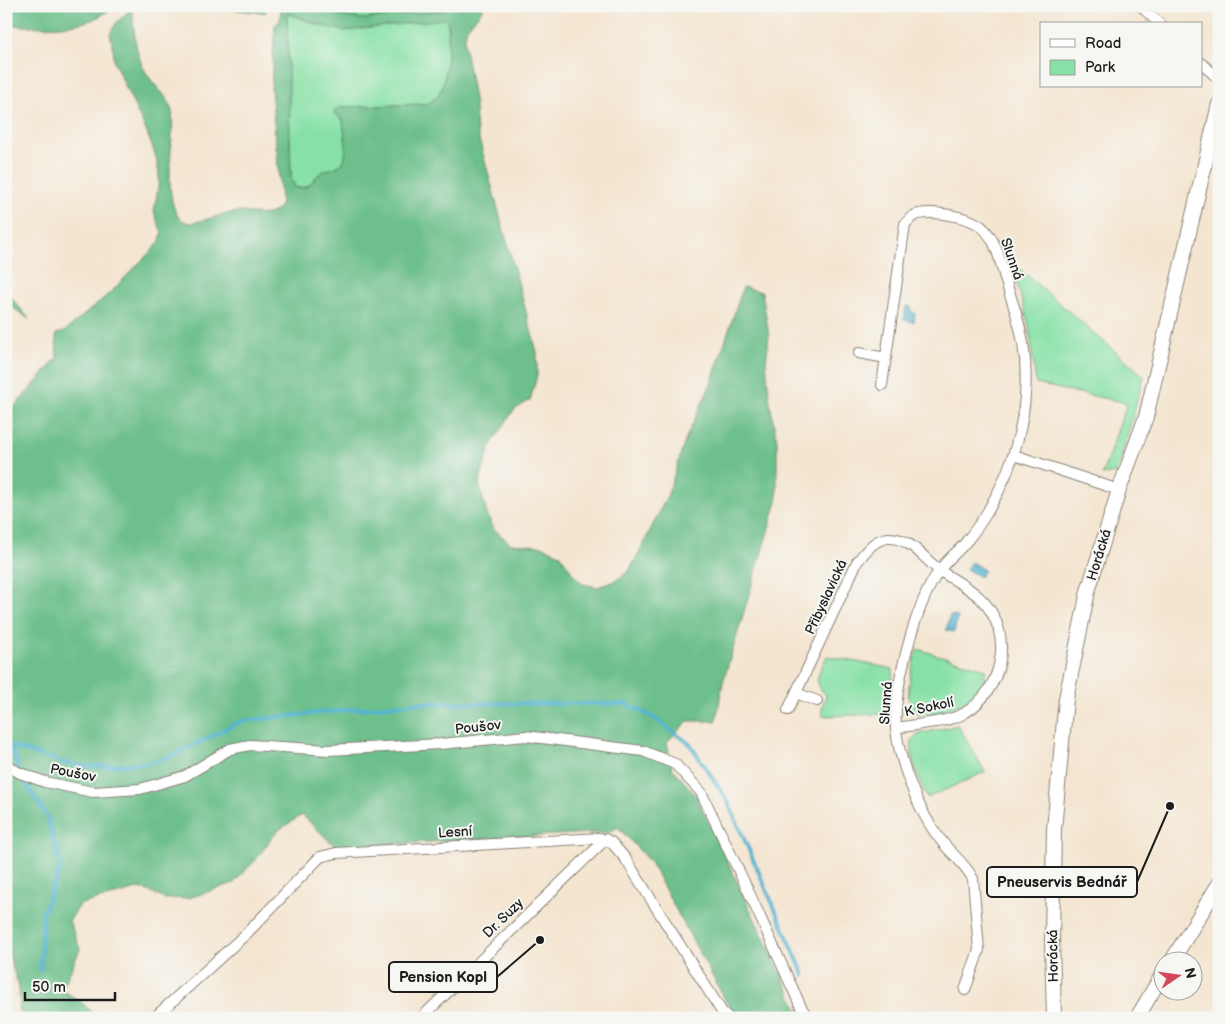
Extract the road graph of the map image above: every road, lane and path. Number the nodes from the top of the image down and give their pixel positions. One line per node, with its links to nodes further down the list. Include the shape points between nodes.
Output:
1 (1141, 6): 2 (street)
2 (1158, 22)
3 (1202, 64): 4 (street)
4 (1219, 79)
5 (1219, 104): 10 (street, Horácká, via 1146,417)
6 (859, 354): 7 (street)
7 (886, 358): 8 (street, Slunná); 9 (street, Slunná, via 905,224 911,217 929,213 967,219 982,226 991,237 998,255 1023,342 1026,389)
8 (882, 385)
9 (1014, 455): 10 (street); 11 (street, Slunná, via 989,510 966,542)
10 (1119, 490): 26 (street, Horácká, via 1088,591 1066,698 1054,829)
11 (939, 570): 12 (street, Přibyslavická, via 913,546 897,539 883,538 868,548 853,570); 15 (street, Slunná, via 912,631 898,688); 15 (street, K Sokolí, via 968,589 990,610 1000,634 999,670 988,692 962,714)
12 (796, 693): 13 (street); 14 (street, Přibyslavická)
13 (816, 701)
14 (788, 710)
15 (896, 728): 20 (street, Slunná, via 906,774 924,814 973,878 979,950)
16 (6, 765): 25 (street, Poušov, via 45,782 93,792 140,789 185,776 230,749 250,745 329,750 526,736 643,751 675,764 701,792 800,1007)
17 (606, 839): 22 (street, via 625,858); 23 (street, Lesní, via 324,855 247,933); 24 (street, Dr. Suzy)
18 (1219, 884): 19 (street)
19 (1177, 952)
20 (965, 990)
21 (1152, 992): 27 (street)
22 (723, 1016)
23 (154, 1018)
24 (420, 1018)
25 (808, 1018)
26 (1054, 1018)
27 (1137, 1018)

